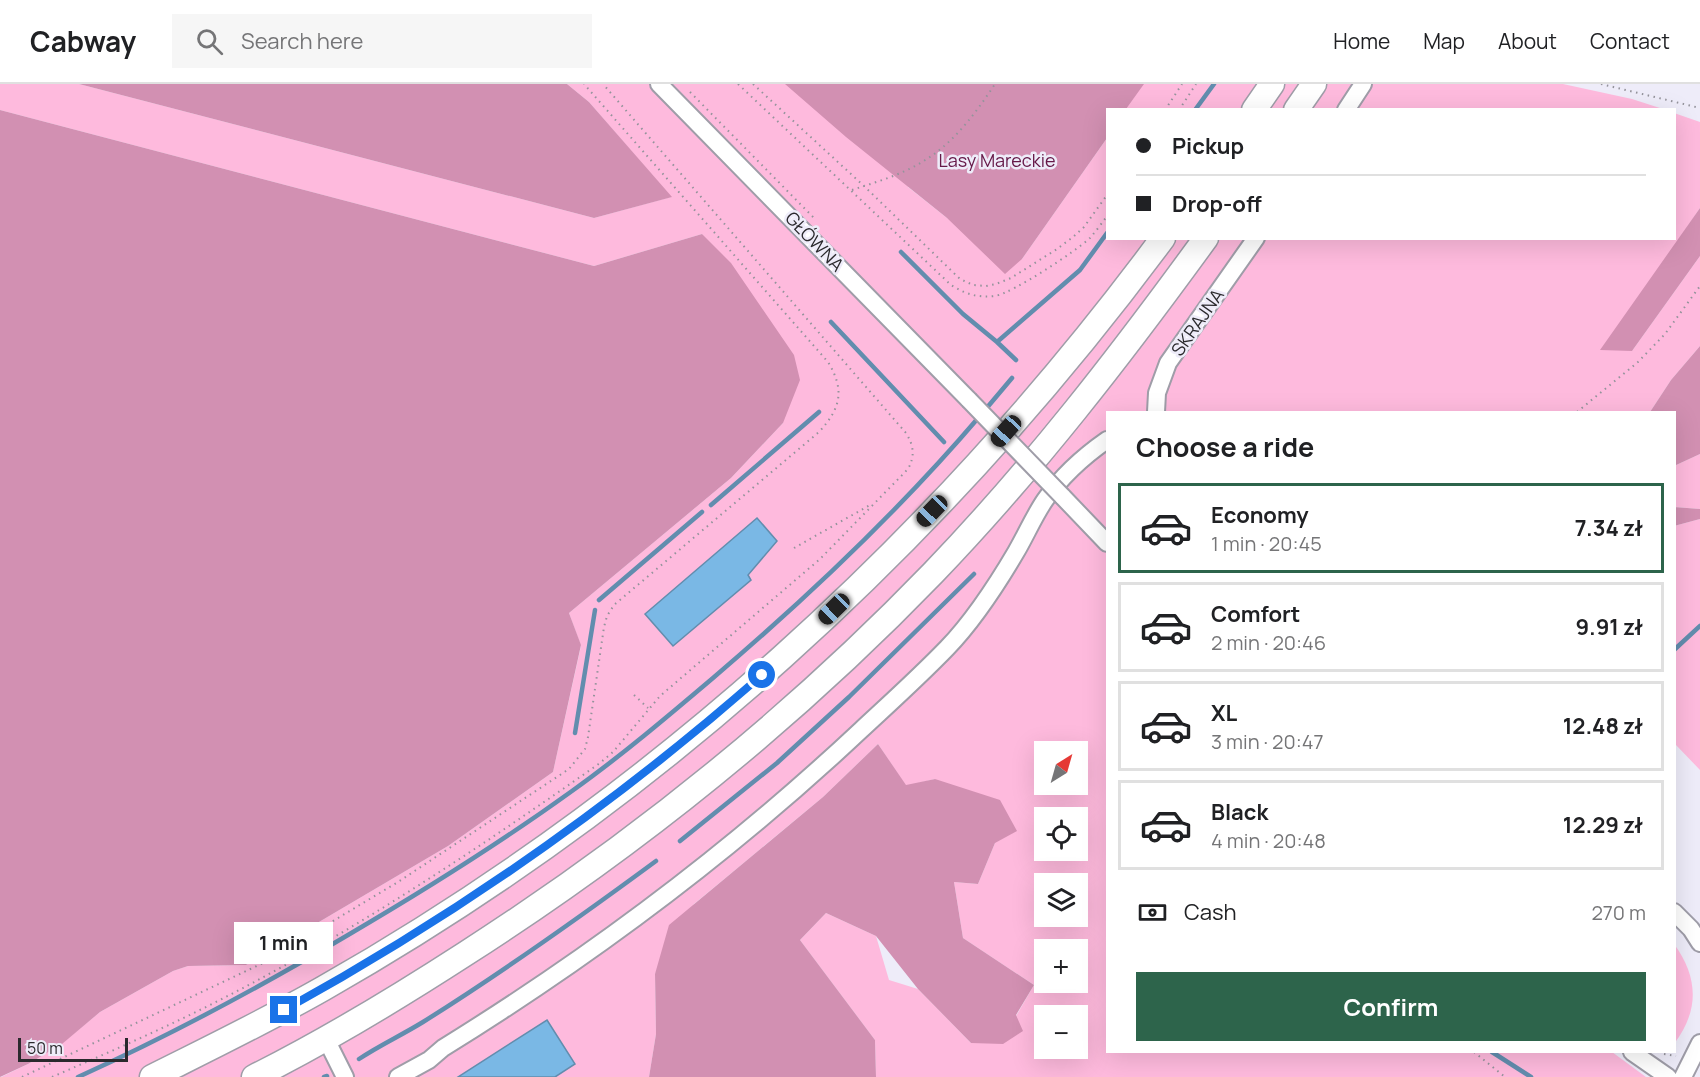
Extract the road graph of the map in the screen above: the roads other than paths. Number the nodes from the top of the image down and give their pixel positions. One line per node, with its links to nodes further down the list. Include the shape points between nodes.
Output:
1 (659, 84): 13 (street, GŁÓWNA, bridge)
2 (1272, 84): 5 (highway)
3 (1314, 84): 6 (highway)
4 (1363, 84): 7 (street)
5 (1255, 108)
6 (1297, 108)
7 (1347, 108)
8 (1162, 240): 19 (highway, via 1113,306 968,474 793,648 661,760 524,861 425,926 325,987)
9 (1205, 240): 16 (highway, via 1086,397 990,511 821,680 687,796 610,855 425,980)
10 (1255, 240): 11 (street, SKRAJNA, via 1168,363 1157,393)
11 (1156, 411)
12 (1106, 441): 22 (street, via 1084,456 1045,500 1015,554 966,627 808,780 625,927)
13 (1106, 542)
14 (1676, 914): 15 (street)
15 (1700, 943)
16 (326, 1039): 20 (highway); 21 (street)
17 (1700, 1043): 24 (street)
18 (1633, 1053): 23 (street)
19 (152, 1077)
20 (254, 1077)
21 (345, 1077)
22 (398, 1077)
23 (1668, 1077)
24 (1683, 1077)

